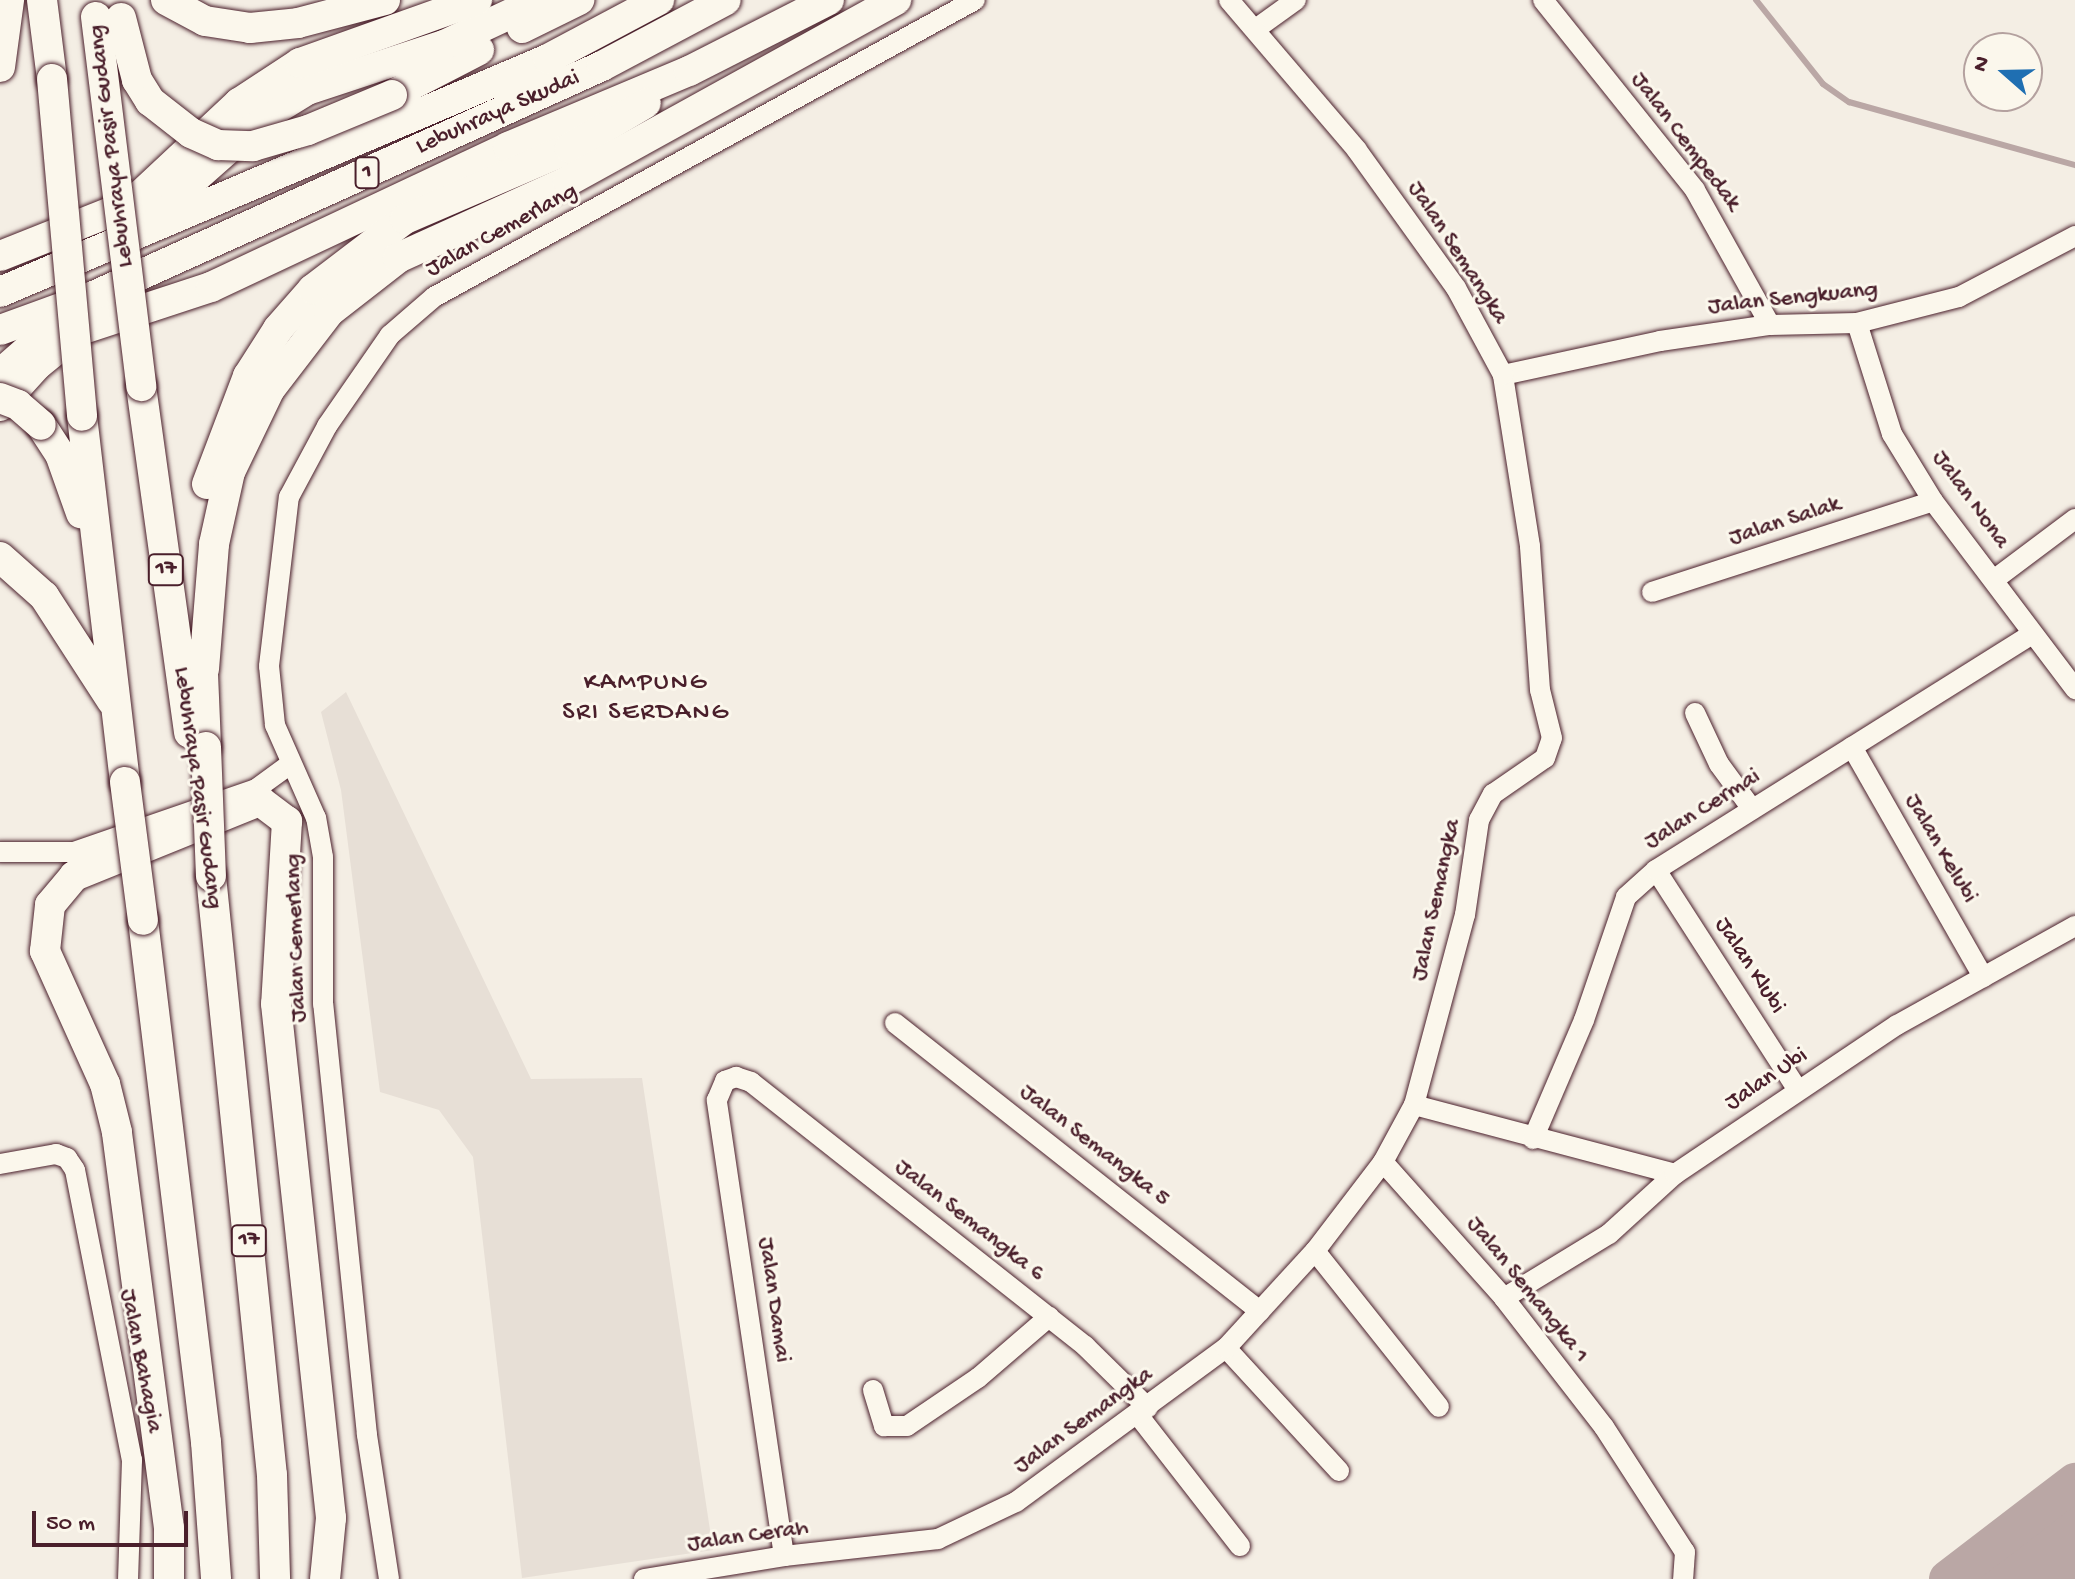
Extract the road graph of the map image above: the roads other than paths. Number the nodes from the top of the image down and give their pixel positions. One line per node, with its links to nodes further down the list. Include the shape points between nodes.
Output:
1 (9, 0): 18 (highway)
2 (42, 0): 35 (highway, bridge)
3 (166, 0): 4 (highway, via 205,21 250,28 298,23)
4 (385, 0)
5 (477, 0): 22 (highway, via 300,63 239,103 131,204)
6 (540, 0): 21 (highway, via 444,45 307,90 265,116 166,206)
7 (579, 0): 16 (highway, bridge, via 392,95 253,146 218,145 191,133 150,101)
8 (659, 0): 21 (highway, Lebuhraya Skudai / 1, via 548,59)
9 (726, 0): 24 (highway, Lebuhraya Skudai / 1, via 602,66)
10 (829, 0): 19 (highway)
11 (896, 0): 39 (highway, via 568,181 398,258 329,312 270,389 230,472 214,544)
12 (975, 0): 45 (street, Jalan Cemerlang, via 477,272 434,297 390,335 327,426 289,497 269,666 275,725)
13 (1229, 0): 17 (street, Jalan Semangka)
14 (1296, 0): 17 (street)
15 (1543, 0): 26 (street, Jalan Cempedak, via 1695,190)
16 (107, 9): 44 (highway, Lebuhraya Pasir Gudang / 17, bridge, via 141,386)
17 (1257, 28): 29 (street, Jalan Semangka, via 1357,150 1456,288)
18 (0, 67)
19 (510, 160): 31 (highway, via 211,287 80,330 37,365); 39 (highway, via 405,219 313,289 278,329 248,376 203,502 195,582)
20 (2075, 236): 25 (street, Jalan Sengkuang, via 1959,297)
21 (106, 247): 23 (highway, Lebuhraya Skudai / 1)
22 (0, 256)
23 (0, 292)
24 (96, 295): 27 (highway, Lebuhraya Skudai / 1); 28 (highway, via 20,352)
25 (1857, 323): 26 (street, Jalan Sengkuang); 32 (street, Jalan Nona, via 1892,434)
26 (1770, 325): 29 (street, Jalan Sengkuang, via 1660,341)
27 (0, 330)
28 (0, 374)
29 (1503, 375): 54 (street, Jalan Semangka, via 1530,546 1540,690 1552,738 1545,758 1493,794 1479,820 1465,915)
30 (0, 398): 35 (highway, bridge, via 18,405 41,425 60,454)
31 (0, 406)
32 (1933, 501): 36 (street, Jalan Nona); 37 (street, Jalan Salak)
33 (2075, 519): 36 (street)
34 (0, 557): 41 (highway, via 44,596)
35 (101, 576): 41 (highway)
36 (1995, 579): 38 (street, Jalan Nona)
37 (1652, 592)
38 (2032, 634): 40 (street, Jalan Nona); 43 (street, Jalan Cermai)
39 (204, 669): 44 (highway)
40 (2075, 689)
41 (115, 706): 73 (highway, bridge, via 206,1442)
42 (1695, 713): 46 (street, via 1719,764)
43 (1852, 747): 46 (street, Jalan Cermai); 50 (street, Jalan Kelubi)
44 (199, 751): 74 (highway, Lebuhraya Pasir Gudang / 17, bridge, via 272,1475)
45 (289, 765): 47 (street, via 256,789 74,852); 76 (street, Jalan Cemerlang, via 316,818 323,857 323,1004 367,1435)
46 (1752, 809): 48 (street, Jalan Cermai)
47 (0, 852)
48 (1656, 870): 53 (street, Jalan Klubi); 55 (street, Jalan Cermai, via 1626,897 1584,1020)
49 (2075, 926): 50 (street, Jalan Ubi)
50 (1983, 977): 53 (street, Jalan Ubi)
51 (895, 1023): 61 (street, Jalan Semangka 5)
52 (751, 1082): 62 (street, Jalan Semangka 6); 70 (street, Jalan Damai, via 736,1077 725,1081 717,1100)
53 (1798, 1090): 58 (street, Jalan Ubi)
54 (1414, 1105): 55 (street); 56 (street, Jalan Semangka)
55 (1533, 1139): 58 (street)
56 (1383, 1162): 59 (street, Jalan Semangka); 60 (street, Jalan Semangka 1)
57 (0, 1164): 71 (street, Jalan Bahagia, via 56,1154 67,1158 75,1170 132,1460)
58 (1675, 1174): 60 (street, Jalan Ubi, via 1609,1234)
59 (1315, 1251): 61 (street, Jalan Semangka); 65 (street)
60 (1504, 1298): 78 (street, Jalan Semangka 1, via 1624,1456 1685,1552)
61 (1260, 1311): 63 (street, Jalan Semangka)
62 (1049, 1317): 64 (street, via 978,1378 907,1426 884,1426); 66 (street, Jalan Semangka 6)
63 (1226, 1348): 66 (street, Jalan Semangka); 67 (street)
64 (873, 1390)
65 (1439, 1407)
66 (1143, 1411): 68 (street, Jalan Semangka 6); 69 (street, Jalan Semangka, via 1016,1502 938,1539)
67 (1339, 1471)
68 (1240, 1546)
69 (861, 1548): 70 (street, Jalan Cerah)
70 (784, 1556): 77 (street, Jalan Cerah)
71 (128, 1579)
72 (169, 1579): 75 (highway, via 165,1497 117,1132 105,1084 45,951 50,905 74,876 260,801 287,821 290,850 276,1004 331,1518)
73 (216, 1579)
74 (275, 1579)
75 (325, 1579)
76 (389, 1579)
77 (644, 1579)
78 (1683, 1579)

